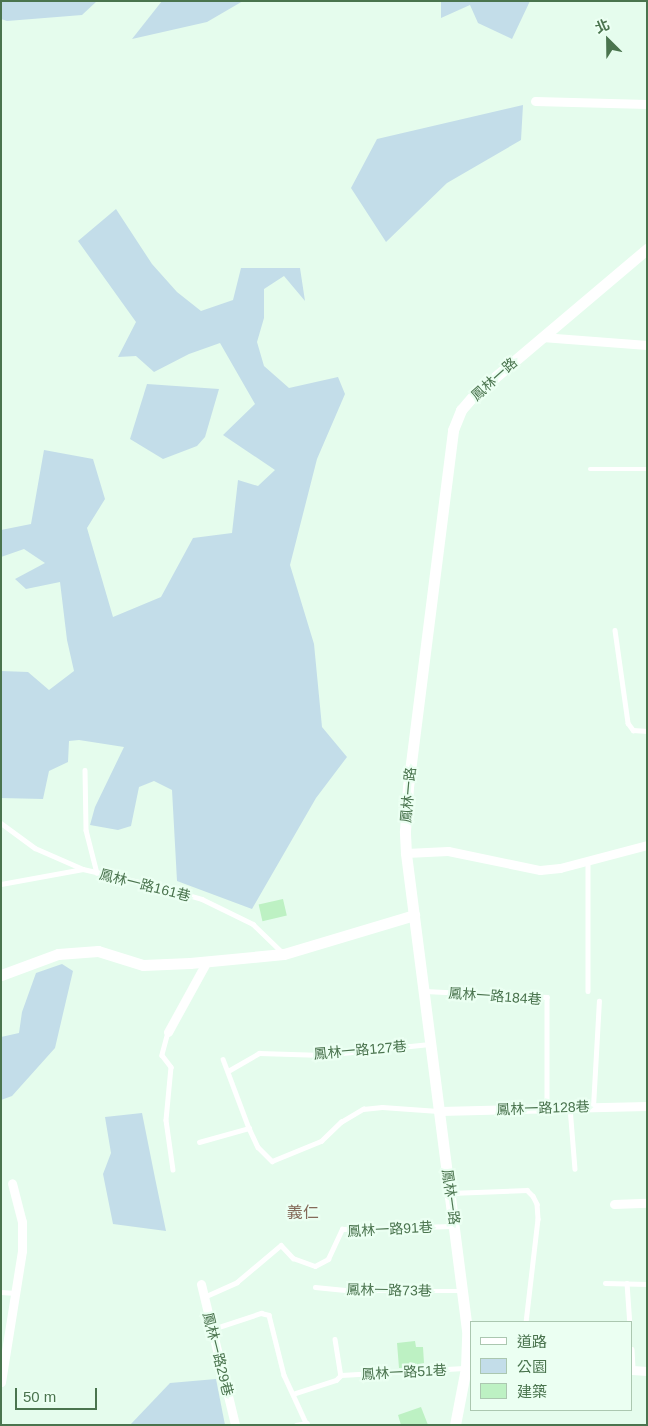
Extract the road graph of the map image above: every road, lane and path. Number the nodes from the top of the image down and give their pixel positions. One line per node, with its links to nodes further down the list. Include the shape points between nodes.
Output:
1 (535, 101): 2 (street)
2 (647, 104)
3 (647, 249): 4 (street, 鳳林一路)
4 (542, 337): 5 (street); 13 (street, 鳳林一路, via 474,394 461,410 453,430 408,787)
5 (647, 345)
6 (590, 469): 7 (lane)
7 (647, 469)
8 (615, 630): 9 (lane, via 628,723 633,730)
9 (647, 731)
10 (85, 770): 16 (lane, via 86,830)
11 (1, 824): 15 (lane, 鳳林一路161巷, via 35,848)
12 (647, 845): 14 (street)
13 (406, 852): 14 (street, via 448,851 540,870); 18 (street, 鳳林一路)
14 (588, 860): 23 (lane)
15 (83, 869): 16 (lane, 鳳林一路161巷); 17 (lane)
16 (97, 873): 19 (lane, 鳳林一路161巷, via 202,899 253,924)
17 (1, 884)
18 (414, 916): 19 (street); 22 (street, 鳳林一路)
19 (284, 954): 20 (street)
20 (207, 962): 21 (street, via 143,965 98,951 58,954); 25 (street)
21 (1, 975)
22 (424, 991): 26 (street, 鳳林一路); 32 (lane, 鳳林一路184巷, via 547,997)
23 (588, 991)
24 (599, 1001): 31 (lane)
25 (168, 1032): 37 (lane, via 162,1055 172,1067 166,1120)
26 (431, 1044): 28 (lane, 鳳林一路127巷, via 323,1055 259,1053); 33 (street, 鳳林一路)
27 (223, 1059): 28 (lane)
28 (228, 1071): 34 (lane)
29 (647, 1106): 31 (street, 鳳林一路128巷)
30 (570, 1107): 31 (street, 鳳林一路128巷); 32 (street, 鳳林一路128巷); 36 (lane)
31 (593, 1107)
32 (547, 1108): 33 (street, 鳳林一路128巷)
33 (440, 1112): 34 (lane, via 363,1108 341,1122 321,1141 272,1161 258,1147); 39 (street, 鳳林一路)
34 (249, 1128): 35 (lane)
35 (199, 1142)
36 (575, 1169)
37 (173, 1170)
38 (12, 1183): 50 (street, via 22,1222 22,1250)
39 (450, 1193): 42 (street, 鳳林一路); 52 (lane, via 527,1190 534,1196 538,1218)
40 (647, 1203): 41 (street)
41 (614, 1204)
42 (454, 1226): 48 (street, 鳳林一路); 51 (lane, 鳳林一路91巷, via 342,1229 328,1259 315,1266 293,1258 281,1245 237,1282)
43 (605, 1283): 44 (lane)
44 (627, 1283): 46 (lane); 53 (lane)
45 (201, 1284): 51 (street, 鳳林一路29巷)
46 (647, 1284)
47 (315, 1287): 48 (lane, 鳳林一路73巷, via 355,1291)
48 (463, 1291): 55 (street, 鳳林一路)
49 (1, 1292): 50 (lane)
50 (15, 1293): 61 (street)
51 (204, 1297): 54 (street, 鳳林一路29巷)
52 (526, 1321)
53 (630, 1321)
54 (212, 1329): 62 (lane, via 262,1313 269,1315 284,1375); 64 (street, 鳳林一路29巷)
55 (469, 1329): 57 (street, 鳳林一路)
56 (335, 1339): 60 (lane, 鳳林一路51巷)
57 (466, 1368): 60 (lane, 鳳林一路51巷); 66 (street, 鳳林一路)
58 (633, 1370): 59 (street)
59 (647, 1370)
60 (341, 1375): 62 (lane, 鳳林一路51巷, via 336,1380)
61 (1, 1382)
62 (293, 1394): 63 (lane)
63 (307, 1424): 65 (lane)
64 (235, 1425)
65 (296, 1425)
66 (455, 1425)

